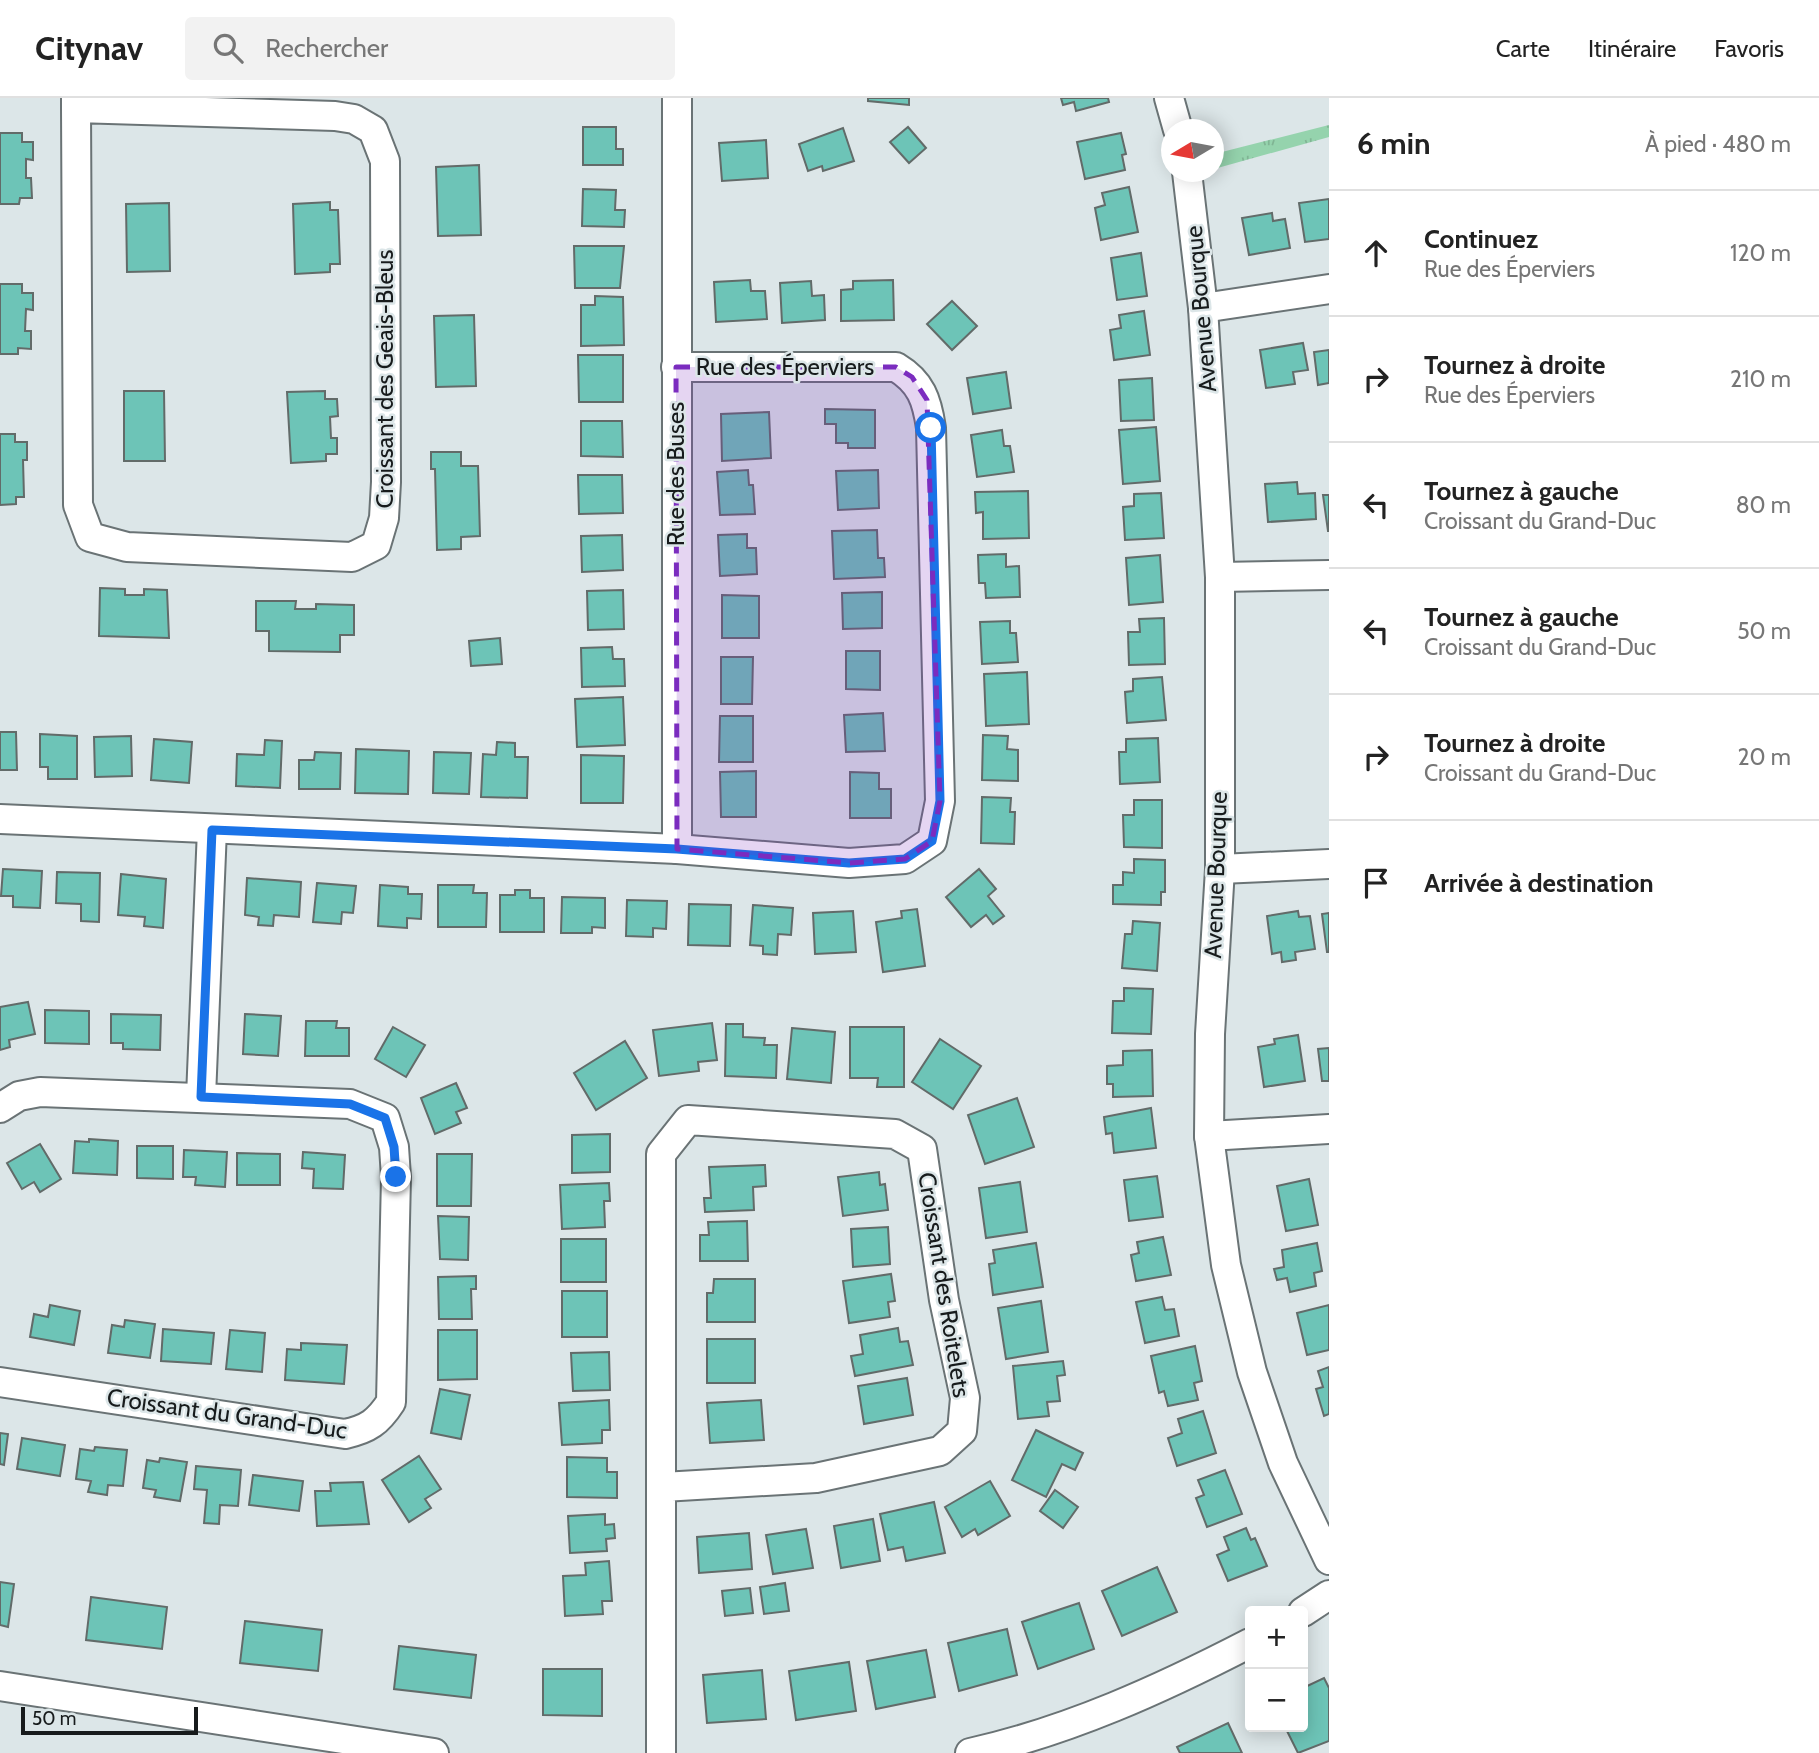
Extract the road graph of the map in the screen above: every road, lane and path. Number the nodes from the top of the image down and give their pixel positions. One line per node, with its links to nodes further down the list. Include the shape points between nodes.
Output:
1 (677, 98): 8 (street, Rue des Buses)
2 (1169, 98): 4 (street)
3 (76, 103): 3 (street, Croissant des Geais-Bleus, via 78,505 90,537 127,547 352,557 376,545 384,519 387,356 385,161 373,130 354,119 335,116)
4 (1175, 119)
5 (1188, 182): 7 (street, Avenue Bourque)
6 (1329, 289): 7 (street)
7 (1203, 307): 10 (street, Avenue Bourque)
8 (676, 367): 13 (street, Rue des Buses); 13 (street, Rue des Éperviers, via 895,367 912,377 927,400 940,801 932,841 905,859 849,863)
9 (1329, 575): 10 (street)
10 (1220, 577): 15 (street, Avenue Bourque)
11 (0, 819): 12 (street, Rue des Éperviers)
12 (212, 830): 13 (street, Rue des Éperviers); 16 (street)
13 (677, 849)
14 (1329, 864): 15 (street)
15 (1220, 869): 19 (street, Avenue Bourque)
16 (201, 1097): 17 (street, Croissant du Grand-Duc, via 40,1092 19,1096); 20 (street, Croissant du Grand-Duc, via 350,1104 385,1118 394,1147 396,1177 394,1342 391,1402 380,1419 366,1430 345,1434)
17 (0, 1108)
18 (1329, 1129): 19 (street)
19 (1209, 1136): 22 (street, Avenue Bourque, via 1226,1265 1252,1372 1283,1463)
20 (0, 1382)
21 (663, 1487): 21 (street, Croissant des Roitelets, via 661,1154 688,1120 895,1134 922,1149 944,1300 965,1398 962,1431 940,1451 816,1478); 29 (street, Croissant des Roitelets)
22 (1329, 1560)
23 (1329, 1595): 24 (street)
24 (1308, 1609)
25 (1245, 1646): 30 (street, via 1179,1680 1059,1729)
26 (0, 1686): 27 (street)
27 (360, 1747): 28 (street)
28 (434, 1753)
29 (661, 1753)
30 (970, 1753)

